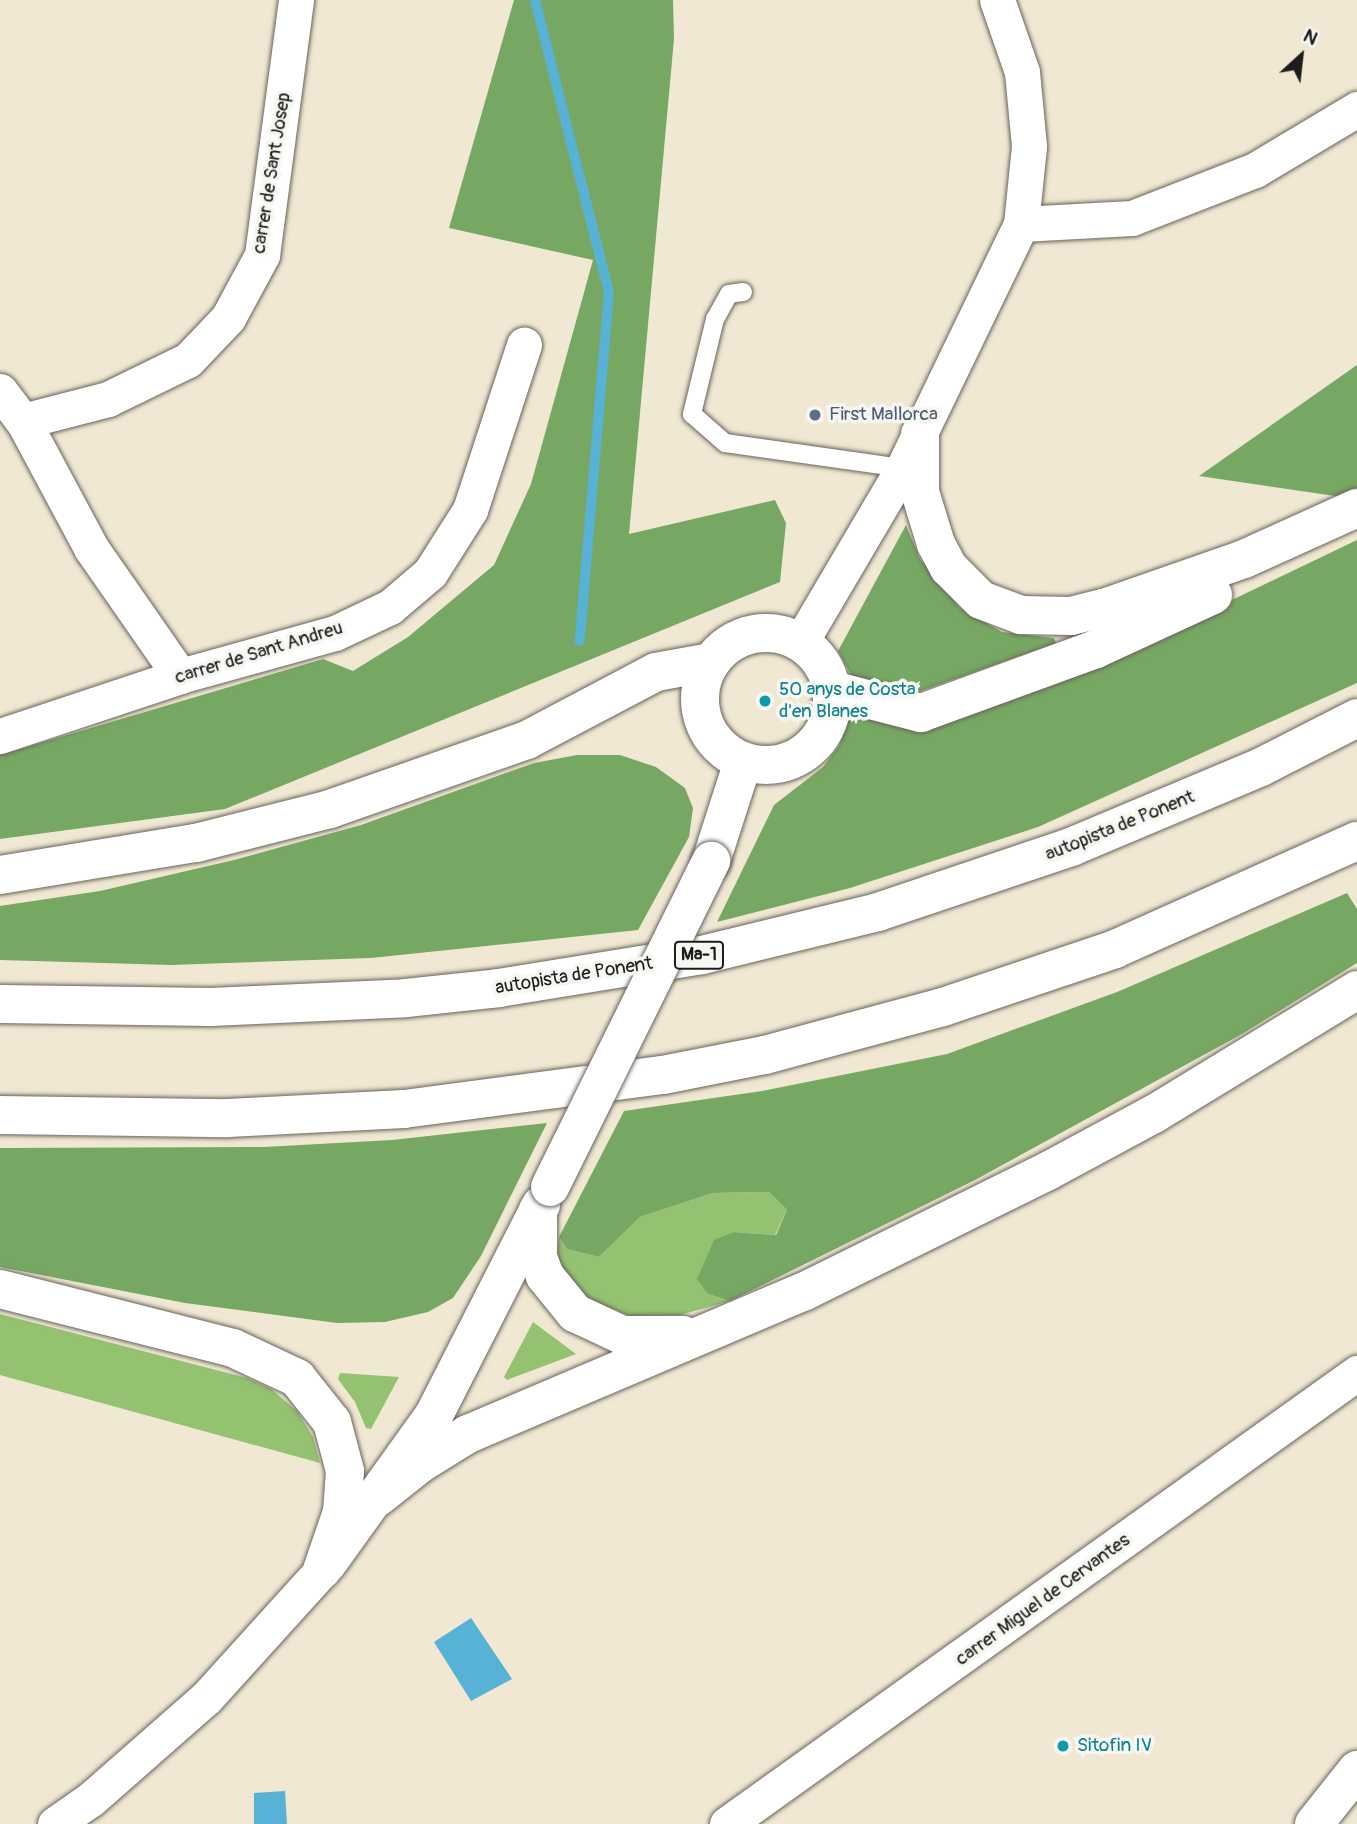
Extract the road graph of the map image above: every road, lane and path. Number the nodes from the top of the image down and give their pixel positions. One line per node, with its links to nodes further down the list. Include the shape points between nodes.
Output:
1 (296, 0): 8 (street, carrer de Sant Josep, via 262,255 229,318 188,360 108,399)
2 (997, 0): 4 (street, via 1022,72 1029,146)
3 (1357, 109): 4 (street, via 1255,170 1132,218)
4 (1021, 224): 9 (street)
5 (743, 292): 10 (lane, via 729,294 715,319 692,414 725,443)
6 (524, 345): 15 (street, carrer de Sant Andreu, via 480,487 430,573 390,607 365,621 283,650)
7 (0, 391): 8 (street)
8 (23, 421): 15 (street, via 91,548)
9 (920, 434): 10 (street); 11 (main road, via 920,492 936,544 949,568 981,600 1021,615 1071,616 1104,608 1244,559)
10 (903, 468): 13 (street)
11 (1357, 508)
12 (1357, 526): 16 (main road, via 1096,649 921,713)
13 (800, 643): 14 (main road, via 782,635 751,635 724,648); 16 (main road, via 826,671)
14 (711, 662): 19 (main road, via 700,700 703,720 719,745); 21 (main road, via 656,672 527,740 331,809 196,843)
15 (180, 676): 18 (street, carrer de Sant Andreu)
16 (832, 690): 19 (main road, via 831,713 808,751 788,762 766,766)
17 (1357, 718): 23 (main road, autopista de Ponent / Ma-1, via 1261,767 1071,847 878,912 729,949 597,974 406,998 211,1007)
18 (0, 736)
19 (743, 762): 25 (main road, bridge, via 711,861)
20 (1357, 841): 24 (main road, via 1115,949 1044,975 854,1033 739,1060 511,1098 404,1109 228,1118)
21 (0, 875)
22 (1357, 990): 27 (main road, via 1154,1114 1048,1171 815,1286)
23 (0, 1004)
24 (0, 1115)
25 (544, 1199): 27 (main road, via 538,1257 545,1276 575,1313 622,1335 671,1338); 29 (main road, via 434,1415)
26 (0, 1289): 30 (main road, via 233,1348 297,1378 332,1422 345,1471 342,1512)
27 (716, 1329): 29 (main road, via 468,1434)
28 (1357, 1373): 34 (street, carrer Miguel de Cervantes)
29 (377, 1498): 30 (main road)
30 (322, 1570): 32 (street, via 234,1671)
31 (1357, 1770): 35 (main road)
32 (99, 1812): 33 (street)
33 (55, 1824)
34 (727, 1824)
35 (1314, 1824)

